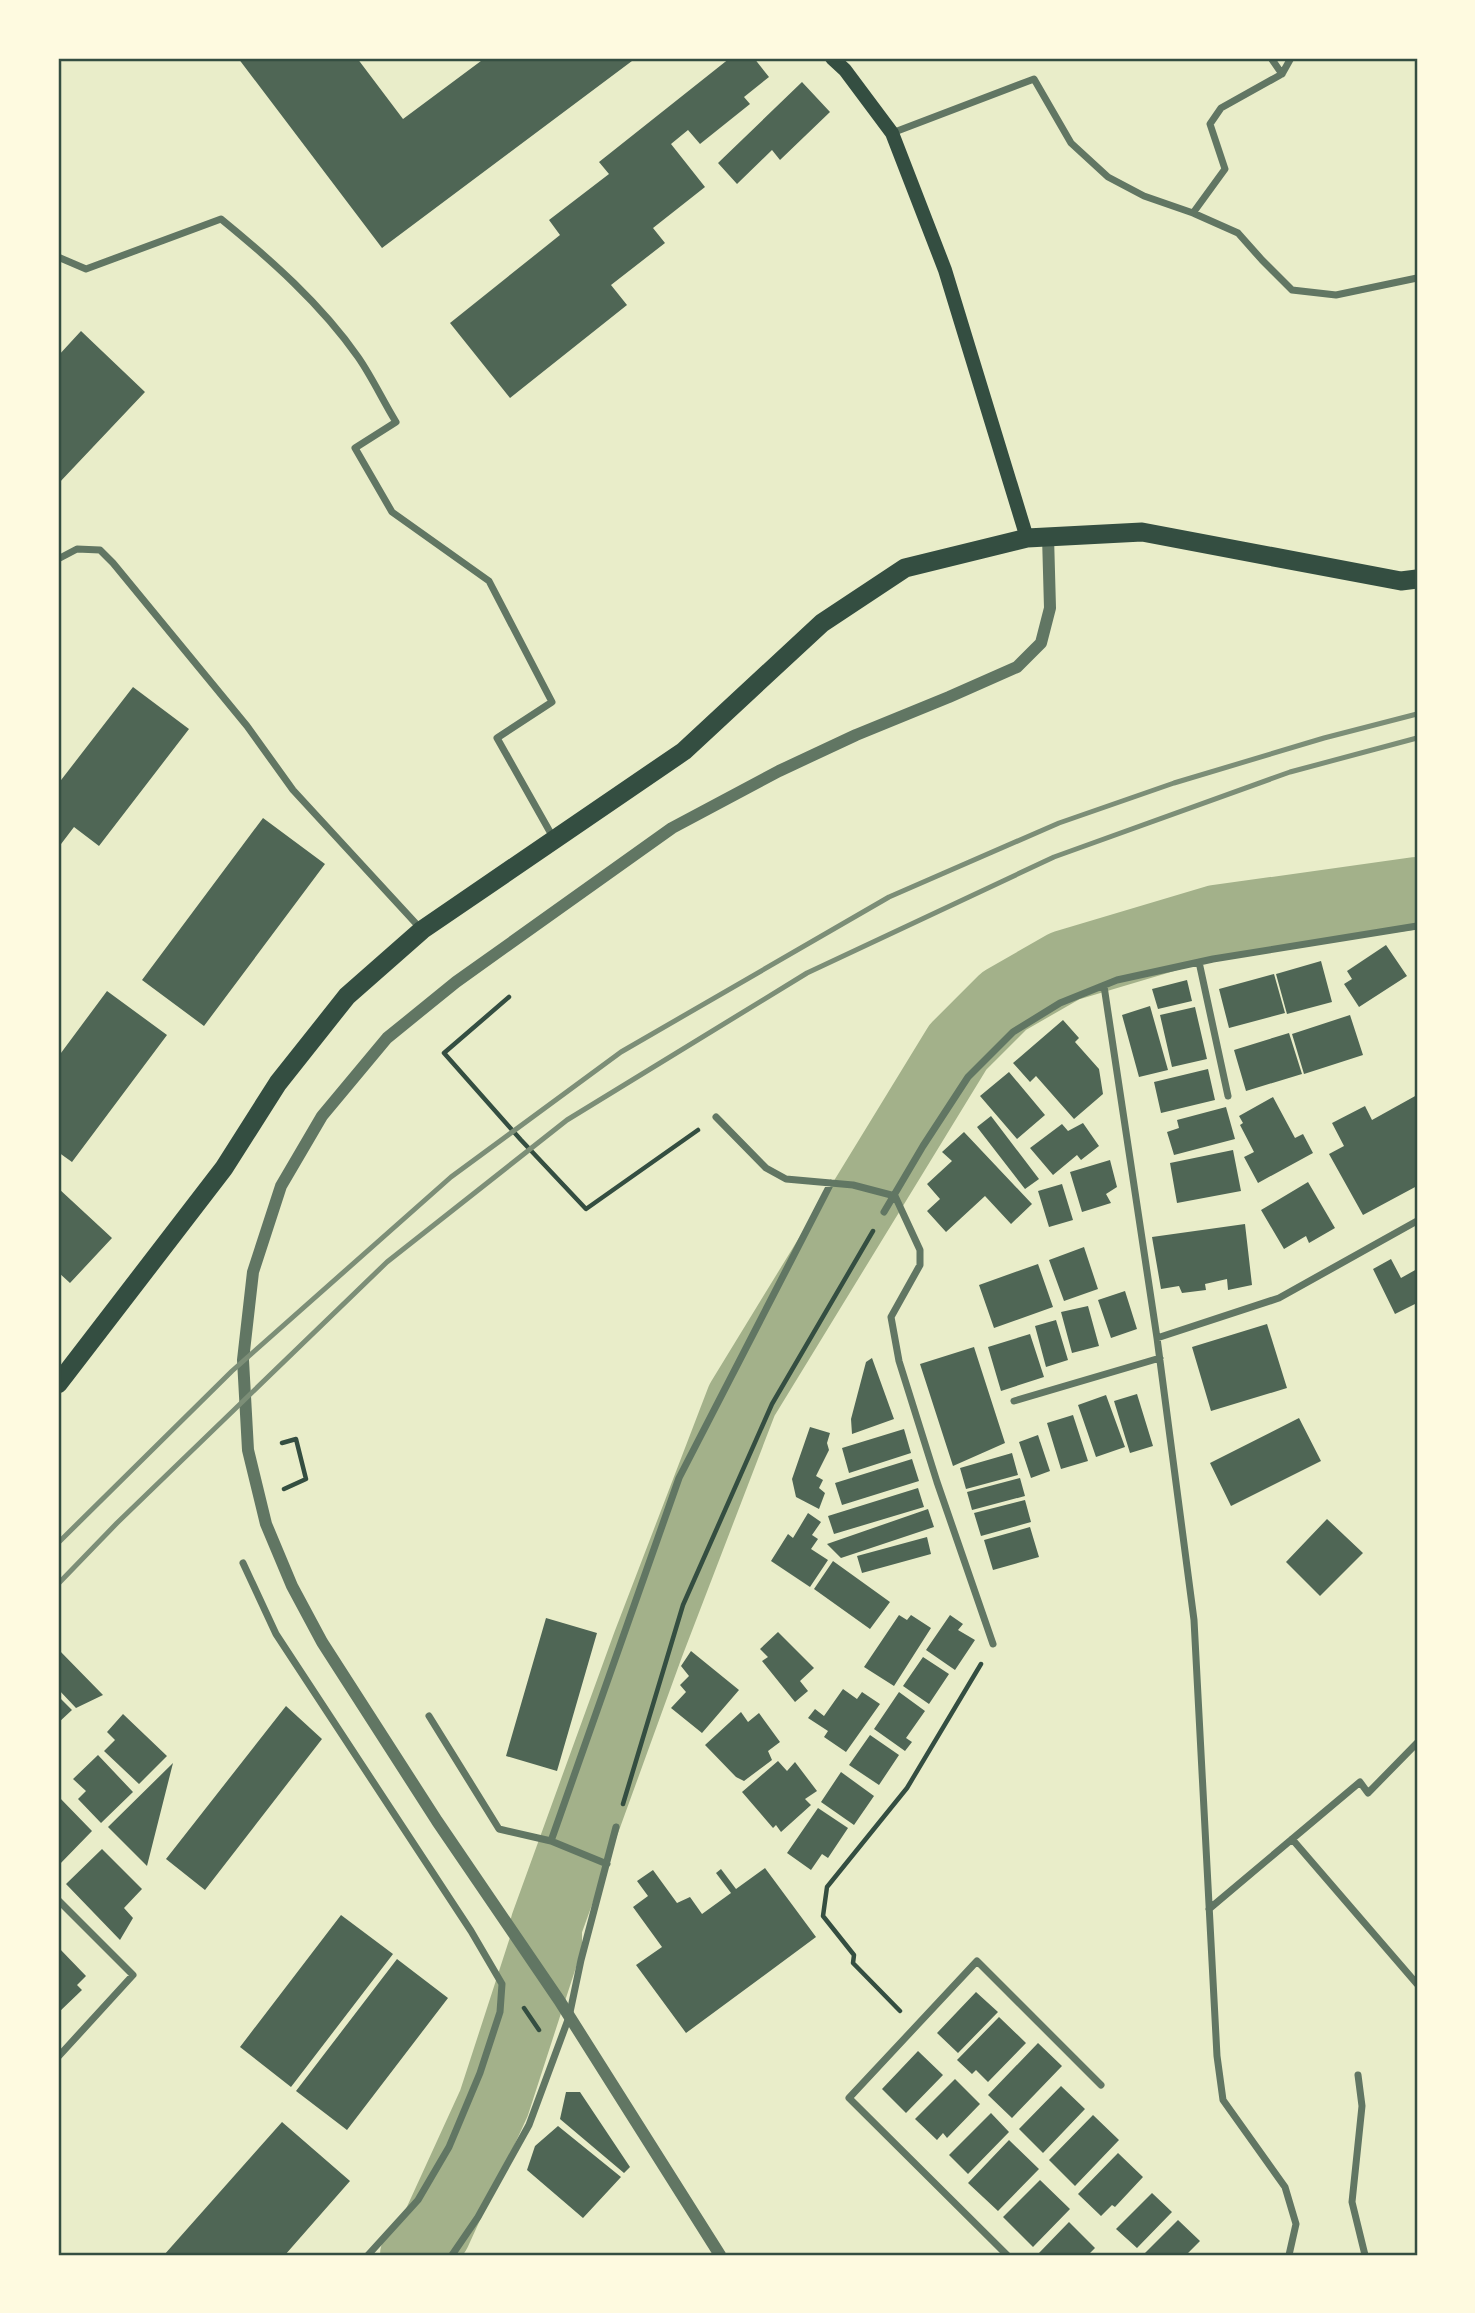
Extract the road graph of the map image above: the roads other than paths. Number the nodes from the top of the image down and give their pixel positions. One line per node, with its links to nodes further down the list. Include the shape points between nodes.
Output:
1 (832, 58): 5 (main road)
2 (1271, 58): 4 (street)
3 (1291, 58): 4 (street)
4 (1282, 74): 6 (street, via 1221,108 1210,124 1225,169)
5 (892, 134): 6 (street, via 1034,79 1071,143 1108,177); 10 (main road, via 945,270)
6 (1194, 213): 8 (street, via 1238,233 1292,289 1336,295)
7 (58, 257): 13 (street, via 86,269 221,219 281,268 358,356 396,422 355,448 392,512 489,581 551,702 496,737)
8 (1417, 278)
9 (1048, 536): 10 (highway); 12 (highway, via 1142,532 1401,582); 39 (street, via 1050,608 1041,643 1017,667 790,765 672,828 456,982 387,1038 322,1116 281,1186 253,1272 243,1360 248,1450 267,1524 292,1586 322,1642)
10 (1027, 538): 13 (highway, via 905,568 822,623 684,751)
11 (58, 559): 15 (street, via 77,550 100,551 113,563 247,726 293,790)
12 (1417, 579)
13 (554, 839): 15 (highway)
14 (1417, 926): 16 (street)
15 (422, 930): 26 (highway, via 338,1007 278,1083 224,1168)
16 (1199, 962): 17 (street); 18 (street)
17 (1104, 986): 21 (street, via 1060,1003 1013,1032 968,1077); 24 (street)
18 (1228, 1096)
19 (716, 1117): 20 (street, via 766,1168 786,1179)
20 (831, 1183): 21 (street); 34 (street, via 679,1478)
21 (891, 1195): 22 (street); 29 (street, via 920,1250 920,1265 891,1317 899,1361)
22 (884, 1212)
23 (1417, 1221): 24 (street, via 1279,1298)
24 (1157, 1338): 25 (street)
25 (1160, 1358): 27 (street); 37 (street, via 1194,1620)
26 (58, 1384)
27 (1014, 1401)
28 (243, 1563): 43 (street, via 276,1633 502,1984 500,2012 449,2147 418,2200)
29 (993, 1644)
30 (429, 1716): 34 (street, via 499,1829)
31 (1417, 1743): 33 (street, via 1368,1793 1360,1782)
32 (616, 1827): 35 (street)
33 (1292, 1839): 37 (street); 38 (street)
34 (551, 1841): 35 (street)
35 (607, 1864): 39 (street)
36 (58, 1899): 40 (street, via 133,1975)
37 (1209, 1909): 47 (street, via 1223,2101 1285,2187 1296,2224)
38 (1417, 1984)
39 (569, 2017): 44 (street, via 529,2125); 45 (street)
40 (58, 2057)
41 (1358, 2076): 48 (street, via 1362,2106 1352,2202)
42 (1101, 2085): 46 (street, via 977,1961 849,2098)
43 (368, 2255)
44 (452, 2255)
45 (720, 2255)
46 (1007, 2255)
47 (1289, 2255)
48 (1365, 2255)

